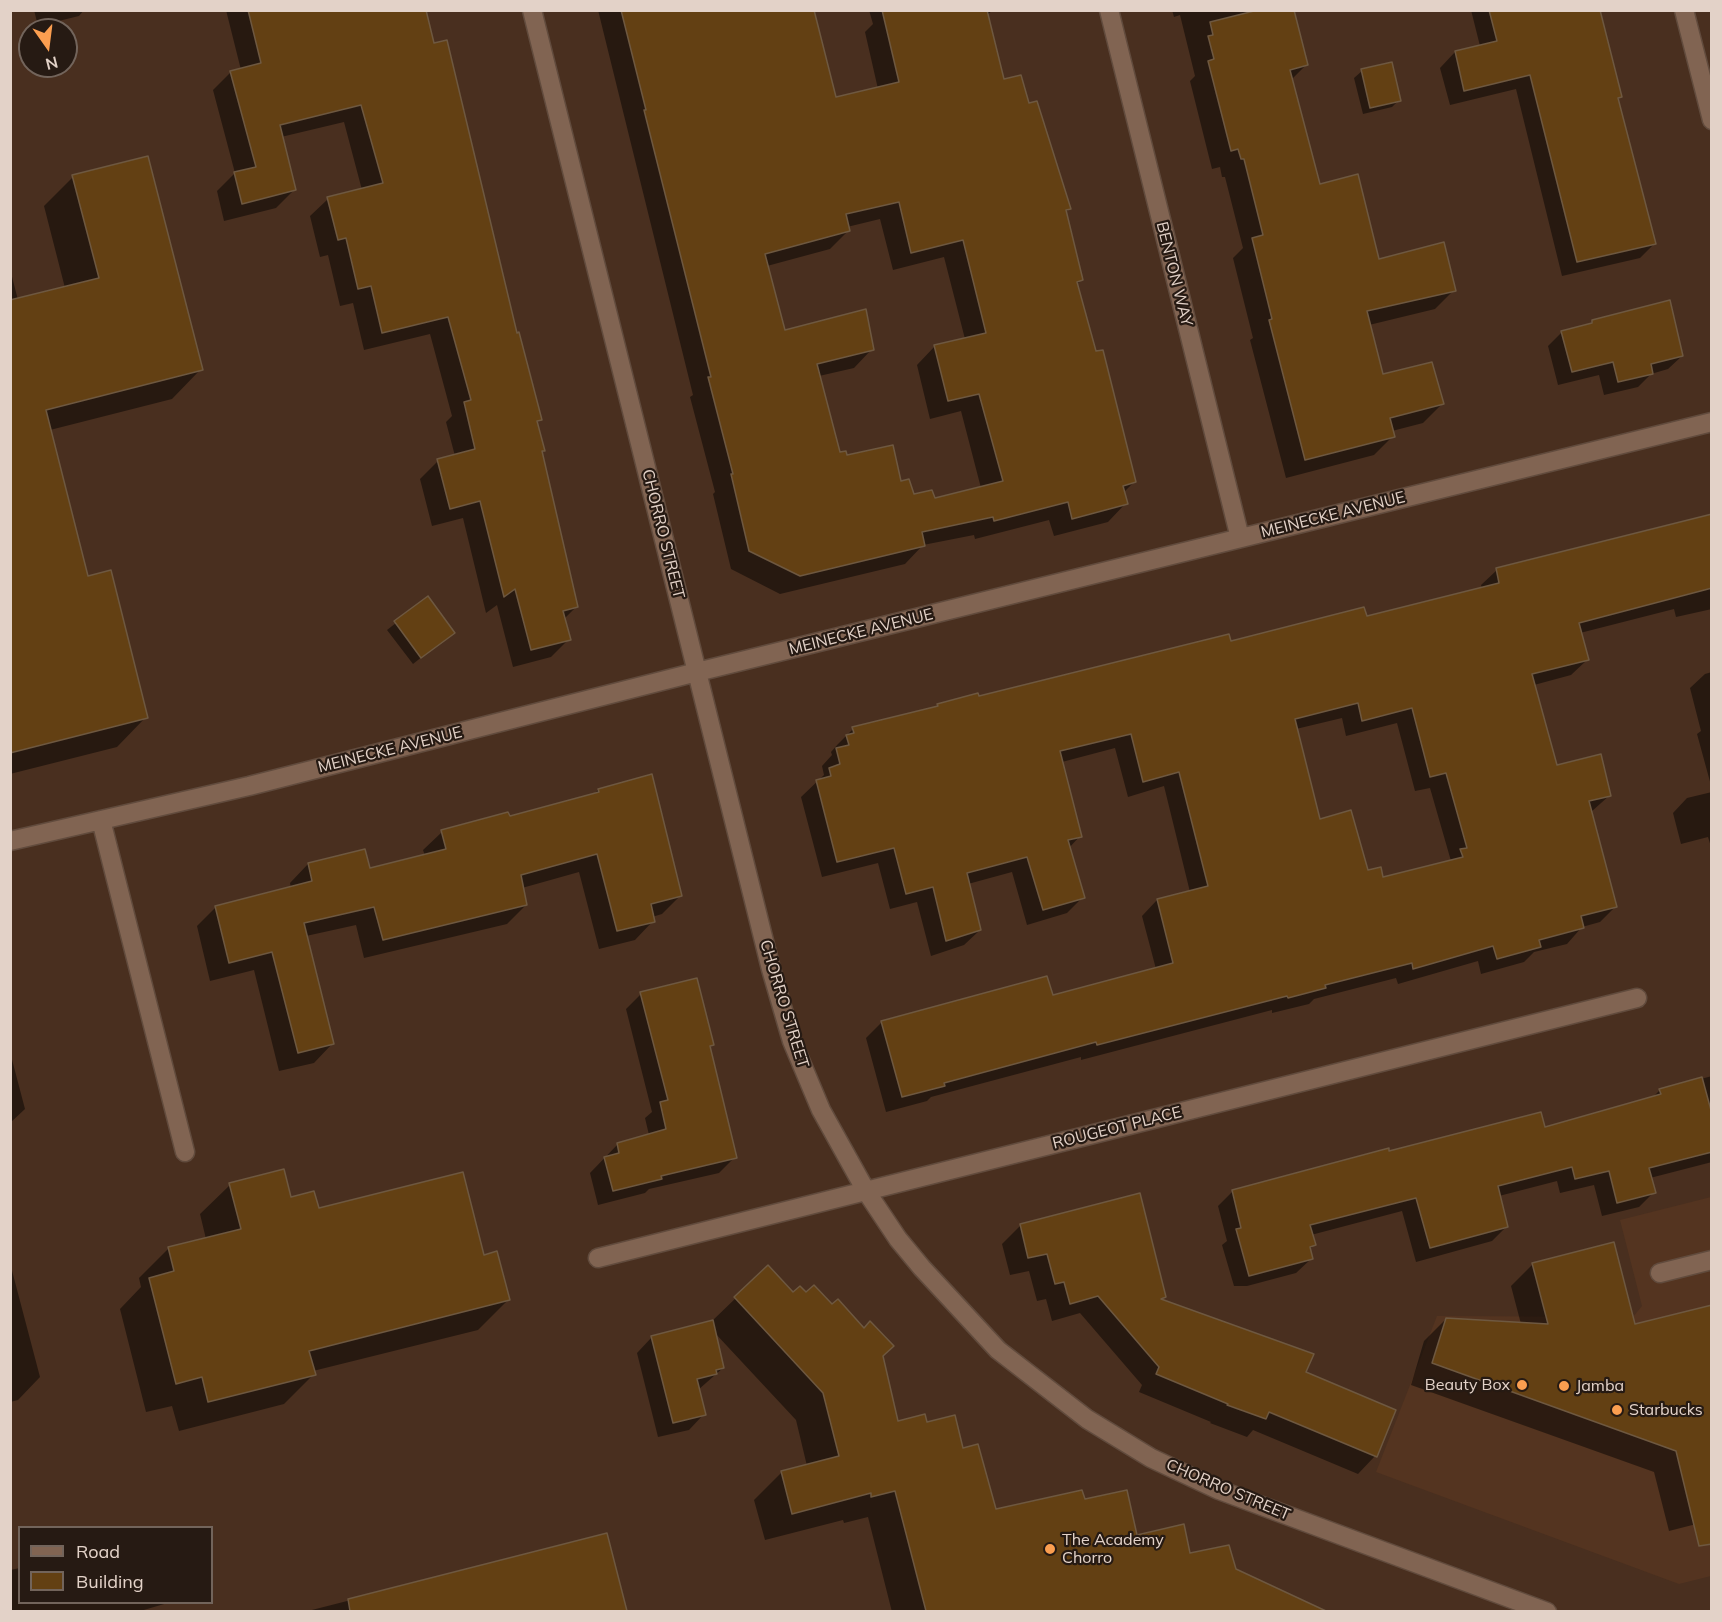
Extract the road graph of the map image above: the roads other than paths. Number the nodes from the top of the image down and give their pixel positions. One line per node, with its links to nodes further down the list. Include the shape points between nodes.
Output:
1 (532, 10): 7 (street, CHORRO STREET)
2 (1108, 10): 6 (street, BENTON WAY)
3 (1684, 10): 4 (street)
4 (1712, 120)
5 (1712, 422): 6 (street, MEINECKE AVENUE)
6 (1240, 538): 7 (street, MEINECKE AVENUE)
7 (697, 672): 8 (street, MEINECKE AVENUE); 12 (street, CHORRO STREET, via 792,1041 821,1110)
8 (101, 820): 9 (street, MEINECKE AVENUE); 11 (street)
9 (10, 841)
10 (1637, 998): 12 (street, ROUGEOT PLACE)
11 (185, 1152)
12 (866, 1191): 13 (street, ROUGEOT PLACE); 16 (street, CHORRO STREET, via 922,1268 998,1350 1087,1419 1151,1458 1219,1490)
13 (598, 1258)
14 (1712, 1260): 15 (street)
15 (1660, 1273)
16 (1547, 1611)

